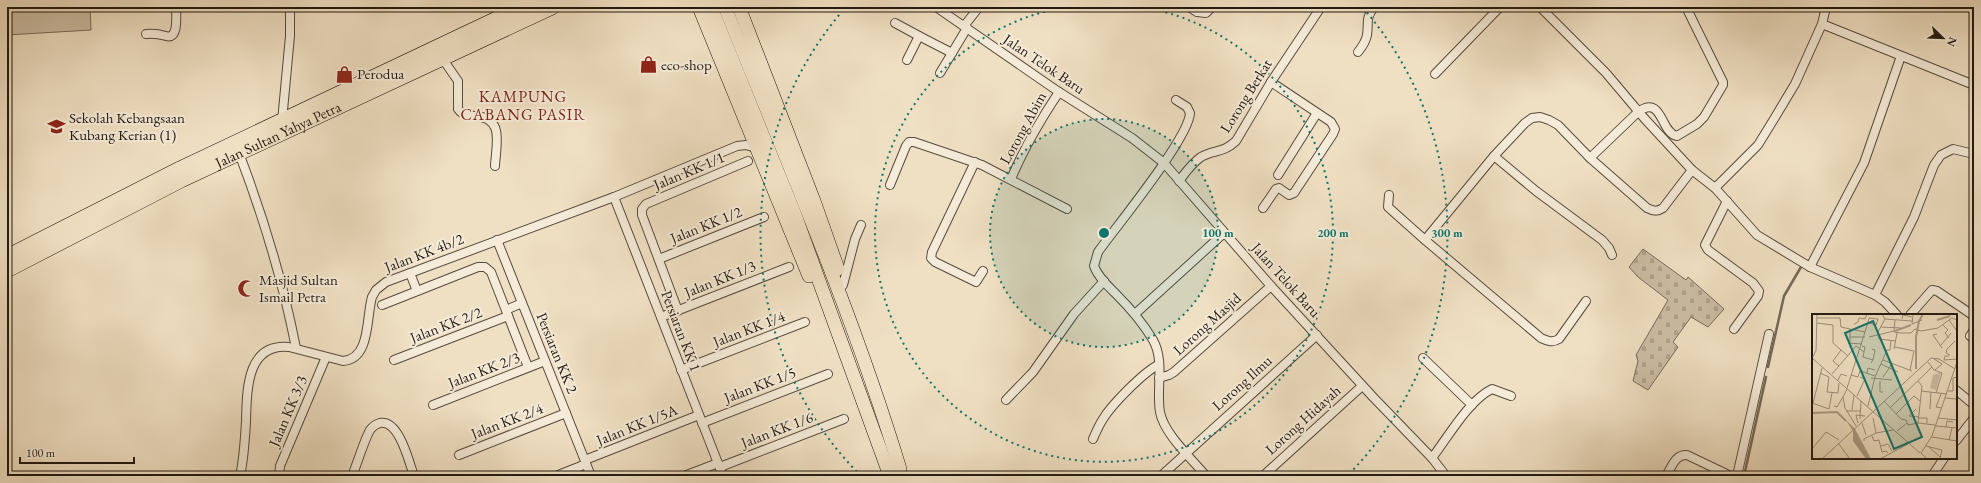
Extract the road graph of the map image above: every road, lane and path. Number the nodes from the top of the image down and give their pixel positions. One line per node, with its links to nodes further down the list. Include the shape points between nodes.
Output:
1 (176, 7): 22 (street, via 176,26 172,36)
2 (290, 7): 37 (street, via 290,36)
3 (522, 7): 37 (highway, Jalan Sultan Yahya Petra)
4 (552, 7): 27 (highway, Jalan Sultan Yahya Petra)
5 (699, 7): 38 (main road)
6 (711, 7): 60 (main road)
7 (725, 7): 60 (main road)
8 (739, 7): 75 (main road, via 814,201)
9 (936, 7): 21 (street, Jalan Telok Baru)
10 (979, 7): 21 (street)
11 (1189, 7): 12 (street, via 1206,13)
12 (1212, 7)
13 (1321, 7): 31 (street, Lorong Berkat)
14 (1374, 7): 24 (street, via 1367,17 1368,34)
15 (1500, 7): 30 (street)
16 (1540, 7): 35 (street, via 1606,73)
17 (1686, 7): 35 (street, via 1724,82 1723,85 1704,117 1677,136 1671,133 1654,108 1647,106)
18 (1826, 7): 20 (street)
19 (895, 23): 23 (street)
20 (1822, 24): 26 (street); 54 (street, via 1795,84 1758,145)
21 (966, 27): 25 (street); 33 (street, Jalan Telok Baru)
22 (146, 34)
23 (918, 36): 25 (street); 28 (street)
24 (1358, 52)
25 (952, 53): 29 (street)
26 (1901, 56): 32 (street); 70 (street, via 1864,163)
27 (442, 58): 41 (highway, Jalan Sultan Yahya Petra); 48 (street, via 458,81 458,109 464,114 486,118 494,124 497,134)
28 (907, 60)
29 (940, 73)
30 (1435, 74)
31 (1271, 82): 36 (street); 52 (street, Lorong Berkat, via 1236,141 1229,148 1201,157)
32 (1974, 85)
33 (1059, 92): 47 (street, Jalan Telok Baru, via 1132,138); 51 (street, Lorong Abim, via 1021,155)
34 (1176, 100): 47 (street, via 1187,107 1190,119)
35 (1638, 112): 44 (street); 49 (street)
36 (1317, 113): 50 (street); 59 (street, via 1334,125 1334,134 1294,193 1289,195 1278,188)
37 (282, 121): 67 (highway, Jalan Sultan Yahya Petra, via 180,169)
38 (747, 127): 39 (street, via 744,137); 40 (main road)
39 (737, 146): 40 (street, Jalan KK 4b/2); 56 (street, Jalan KK 4b/2)
40 (756, 148): 108 (main road)
41 (239, 153): 71 (highway, Jalan Sultan Yahya Petra, via 181,180); 93 (street, via 287,304)
42 (1974, 154): 78 (street, via 1953,149 1941,155 1934,165 1914,217)
43 (1494, 156): 44 (street, via 1525,123 1532,118 1540,117 1558,125); 65 (street); 66 (street, via 1602,240 1610,248)
44 (1590, 158): 49 (street, via 1647,208 1658,211)
45 (748, 161): 68 (street, Jalan KK 1/1, via 646,204 642,209 642,215)
46 (975, 162): 51 (street); 53 (street, via 909,142); 72 (street, via 932,252 932,258 935,262 976,282)
47 (1164, 163): 52 (street, Jalan Telok Baru); 74 (street, via 1094,260 1096,272)
48 (495, 166)
49 (1692, 170): 54 (street)
50 (1278, 175)
51 (1011, 179): 58 (street)
52 (1178, 181): 63 (street, Jalan Telok Baru)
53 (890, 185)
54 (1715, 188): 57 (street)
55 (1389, 195): 65 (street, via 1388,207)
56 (614, 197): 64 (street, Jalan KK 4b/2); 88 (street, Persiaran KK 1)
57 (1727, 202): 70 (street, via 1758,235); 90 (street, via 1705,245 1708,250 1753,283 1759,291)
58 (1067, 208)
59 (1263, 208)
60 (799, 209): 105 (main road); 108 (main road)
61 (764, 217): 68 (street, Jalan KK 1/2)
62 (861, 225): 75 (street)
63 (1224, 233): 76 (street, Jalan Telok Baru); 84 (street)
64 (497, 240): 73 (street, Jalan KK 4b/2); 80 (street, Persiaran KK 2)
65 (1425, 240): 79 (street, via 1547,341 1559,339)
66 (1612, 255)
67 (7, 257)
68 (658, 259): 82 (street)
69 (789, 267): 82 (street, Jalan KK 1/3)
70 (1810, 267): 78 (street)
71 (7, 270)
72 (983, 271)
73 (410, 273): 77 (street); 94 (street, Jalan KK 4b/2, via 386,282 376,290 370,303 364,344 357,357 343,361)
74 (1104, 281): 84 (street); 107 (street, via 1074,314 1033,372)
75 (843, 284): 105 (main road, via 860,331)
76 (1271, 286): 92 (street, Jalan Telok Baru); 102 (street, Lorong Masjid, via 1174,372)
77 (417, 291): 81 (street); 83 (street, via 478,267 485,267 491,272)
78 (1875, 295): 85 (street)
79 (1586, 301)
80 (522, 303): 83 (street, Jalan KK 2/2); 97 (street, Persiaran KK 2)
81 (382, 305)
82 (678, 310): 88 (street, Jalan KK 1/3)
83 (507, 313): 96 (street, Jalan KK 2/2); 99 (street)
84 (1135, 314): 98 (street, via 1156,347)
85 (1896, 314)
86 (1911, 314): 87 (street, via 1932,290)
87 (1974, 316)
88 (661, 317): 100 (street, Persiaran KK 1)
89 (805, 322): 100 (street, Jalan KK 1/4)
90 (1734, 329)
91 (1769, 334): 141 (street)
92 (1317, 335): 103 (street, Jalan Telok Baru); 119 (street, Lorong Ilmu)
93 (296, 348): 94 (street, Jalan KK 4b/2); 125 (street, Jalan KK 4b/2, via 271,348 256,362 250,374 244,456)
94 (326, 356): 126 (street, Jalan KK 3/3, via 280,466)
95 (1423, 358): 110 (street)
96 (394, 360)
97 (545, 361): 99 (street, Jalan KK 2/3); 112 (street, Persiaran KK 2)
98 (1158, 365): 102 (street); 117 (street, via 1139,378 1103,418)
99 (528, 367): 109 (street, Jalan KK 2/3)
100 (681, 370): 113 (street, Persiaran KK 1)
101 (828, 374): 116 (street, Jalan KK 1/5)
102 (1159, 378): 119 (street, via 1160,412 1163,423)
103 (1362, 386): 121 (street, Jalan Telok Baru); 137 (street, Lorong Hidayah)
104 (1957, 391): 111 (street)
105 (876, 395): 134 (main road, via 900,469)
106 (1511, 396): 110 (street, via 1492,389)
107 (1006, 400)
108 (864, 402): 133 (main road)
109 (433, 405)
110 (1472, 405): 121 (street)
111 (1974, 405)
112 (566, 413): 120 (street, Jalan KK 2/4); 123 (street, Persiaran KK 2)
113 (699, 415): 116 (street, Persiaran KK 1); 123 (street, Jalan KK 1/5A)
114 (1974, 418): 118 (street)
115 (844, 419): 124 (street, Jalan KK 1/6)
116 (702, 423): 124 (street, Persiaran KK 1)
117 (1093, 439)
118 (1957, 440)
119 (1186, 452): 135 (street, Lorong Ilmu); 136 (street)
120 (459, 455)
121 (1432, 458): 138 (street, Jalan Telok Baru)
122 (1943, 459): 142 (street)
123 (585, 462): 129 (street, Jalan KK 1/5A); 130 (street, Persiaran KK 2)
124 (719, 465): 131 (street, Jalan KK 1/6); 132 (street, Persiaran KK 1)
125 (240, 476)
126 (279, 476)
127 (352, 476): 128 (street, via 370,431 378,423 383,423 389,424 397,432)
128 (414, 476)
129 (556, 476)
130 (591, 476)
131 (684, 476)
132 (723, 476)
133 (890, 476)
134 (897, 476)
135 (1161, 476)
136 (1206, 476)
137 (1262, 476)
138 (1446, 476)
139 (1666, 476): 140 (street, via 1681,455 1687,455)
140 (1731, 476)
141 (1737, 476)
142 (1932, 476)

